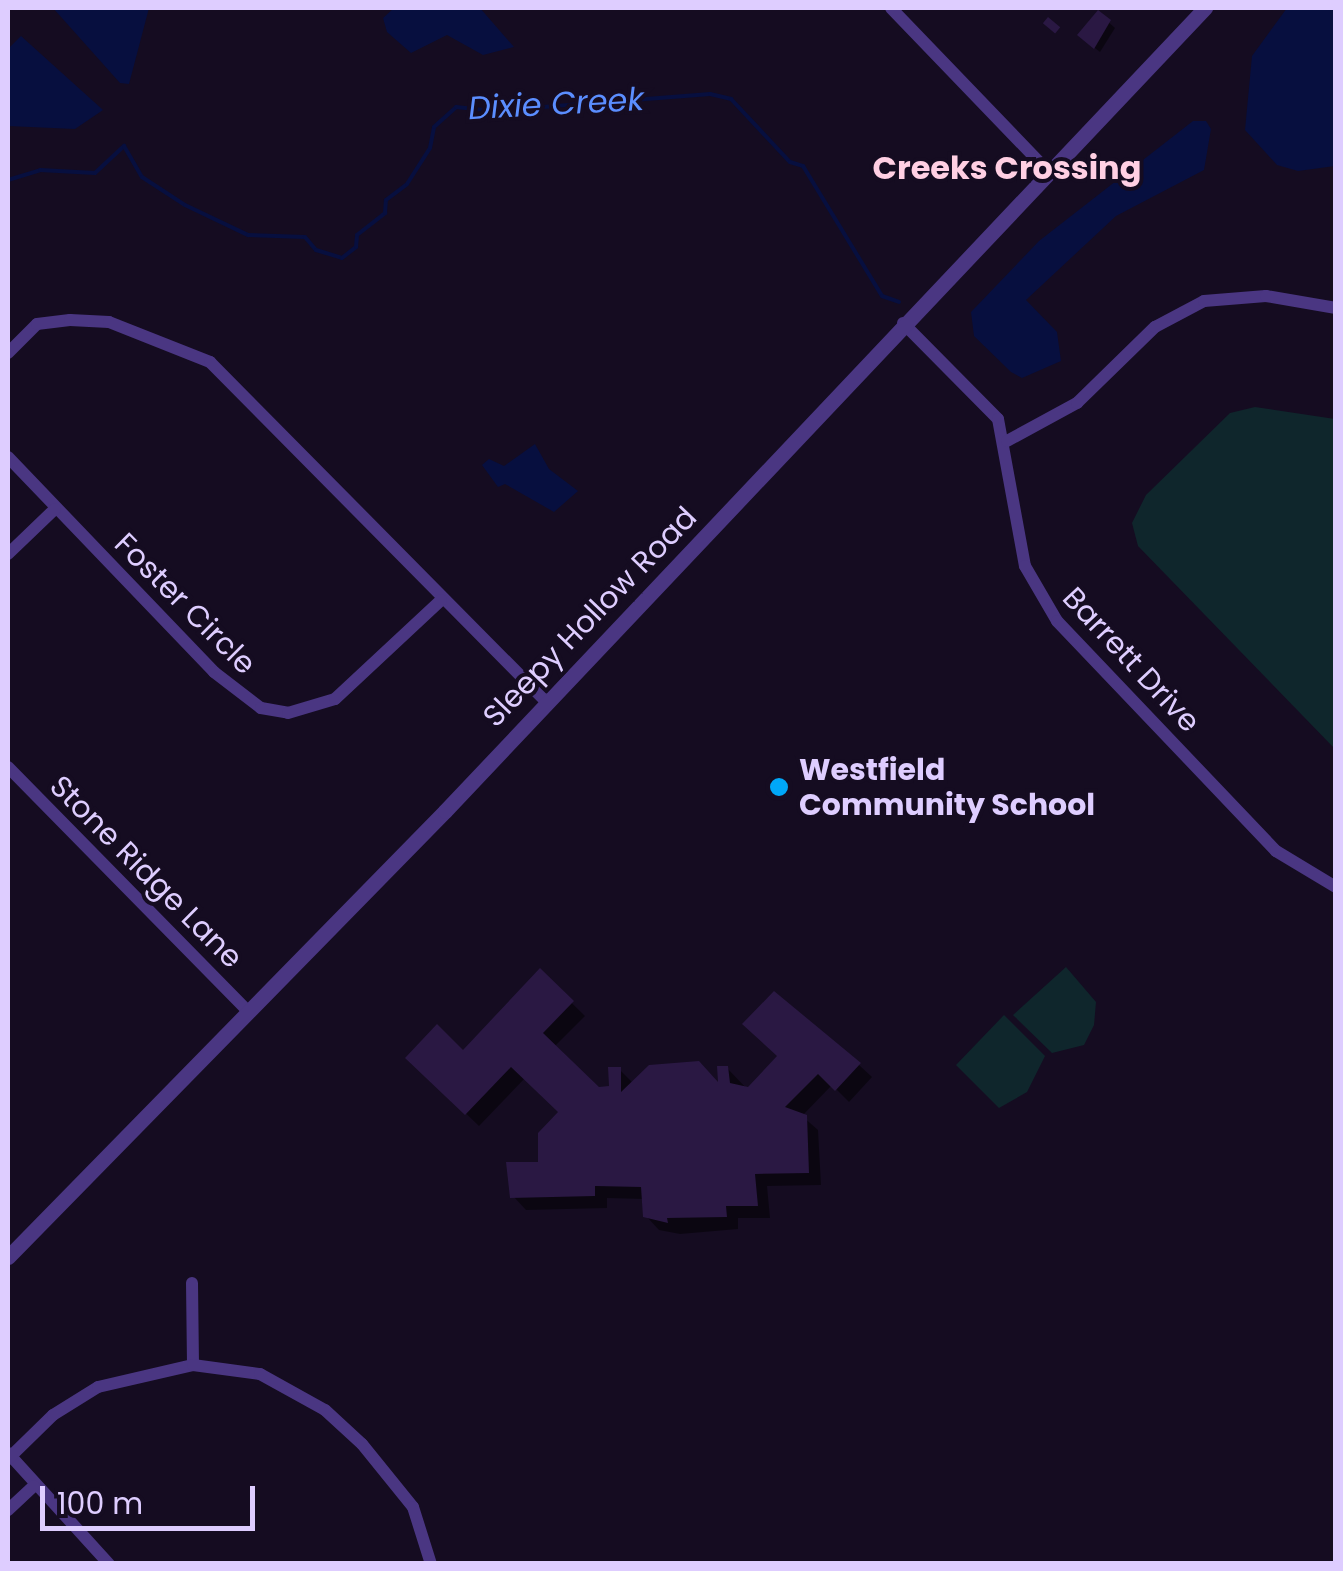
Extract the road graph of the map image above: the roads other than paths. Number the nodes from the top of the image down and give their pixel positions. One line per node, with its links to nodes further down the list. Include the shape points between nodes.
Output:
1 (892, 8): 3 (street)
2 (1205, 8): 3 (street, Sleepy Hollow Road)
3 (1048, 171): 5 (street, Sleepy Hollow Road)
4 (1336, 308): 7 (street, via 1266,296 1204,300 1155,327 1077,403)
5 (903, 323): 7 (street, Barrett Drive, via 984,402); 12 (street, Sleepy Hollow Road)
6 (8, 352): 11 (street, via 37,324 70,320 109,322 210,362)
7 (1007, 441): 14 (street, Barrett Drive, via 1025,566 1057,621 1276,851)
8 (8, 457): 9 (street, Foster Circle)
9 (55, 508): 10 (street); 11 (street, Foster Circle, via 235,692 261,708 288,713 336,699)
10 (8, 554)
11 (441, 600): 12 (street)
12 (545, 702): 15 (street, Sleepy Hollow Road)
13 (8, 768): 15 (street, Stone Ridge Lane)
14 (1336, 887)
15 (249, 1012): 16 (street, Sleepy Hollow Road)
16 (8, 1257)
17 (192, 1283): 18 (street)
18 (192, 1366): 19 (street, via 98,1387 53,1415); 23 (street, via 260,1374 325,1410 413,1507)
19 (9, 1456): 20 (street)
20 (34, 1486): 21 (street); 22 (street)
21 (8, 1510)
22 (109, 1564)
23 (431, 1564)

